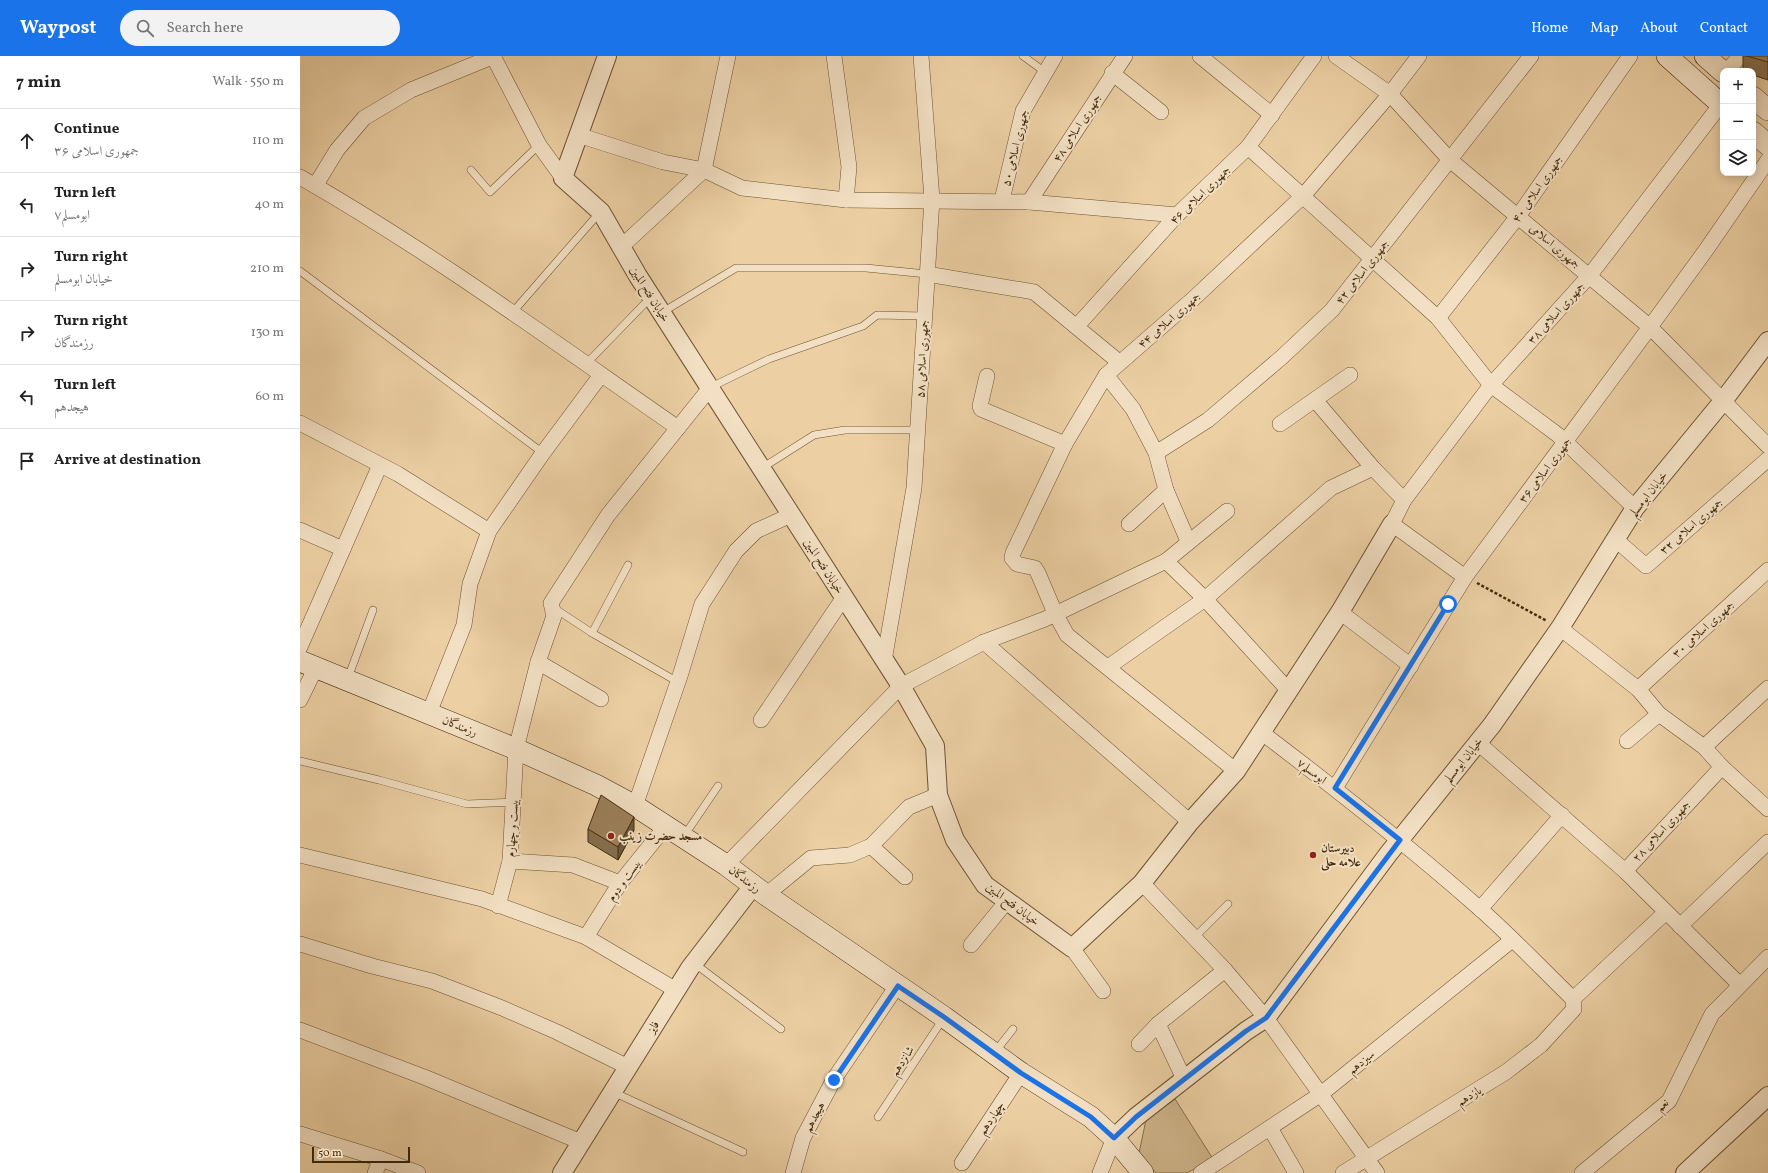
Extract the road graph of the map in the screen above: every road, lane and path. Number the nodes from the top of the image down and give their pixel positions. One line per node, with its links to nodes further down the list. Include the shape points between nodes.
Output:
1 (493, 56): 31 (street); 40 (street, via 411,90 364,118 337,150)
2 (607, 56): 29 (street)
3 (728, 56): 37 (street)
4 (834, 56): 42 (street, via 849,166)
5 (921, 56): 43 (street, جمهوری اسلامی ۵۸)
6 (1023, 56): 20 (lane)
7 (1055, 56): 20 (street, جمهوری اسلامی ۵۰)
8 (1125, 56): 21 (street, جمهوری اسلامی ۴۸)
9 (1200, 56): 28 (street)
10 (1314, 56): 28 (street, جمهوری اسلامی ۴۶)
11 (1336, 56): 22 (street, جمهوری اسلامی)
12 (1419, 56): 22 (street, جمهوری اسلامی ۴۴)
13 (1531, 56): 34 (street, جمهوری اسلامی ۴۲)
14 (1630, 56): 48 (street, جمهوری اسلامی ۴۰)
15 (1667, 56): 24 (main road)
16 (1705, 56): 19 (main road)
17 (1740, 56): 18 (street)
18 (1730, 68)
19 (1720, 69)
20 (1045, 72): 44 (street, جمهوری اسلامی ۵۰, via 1023,111)
21 (1112, 73): 27 (street); 45 (street, جمهوری اسلامی ۴۸)
22 (1390, 94): 34 (street, جمهوری اسلامی); 41 (street, جمهوری اسلامی ۴۴)
23 (1756, 100): 26 (main road)
24 (1721, 104)
25 (1720, 108): 53 (street, جمهوری اسلامی ۳۸)
26 (1768, 110)
27 (1161, 112)
28 (1272, 115): 33 (street, جمهوری اسلامی ۴۶)
29 (578, 135): 37 (street, via 663,162); 39 (street)
30 (1756, 135): 32 (main road)
31 (539, 145): 36 (lane, via 490,192); 39 (street)
32 (1768, 145)
33 (1248, 147): 41 (street); 47 (street, جمهوری اسلامی ۴۶)
34 (1450, 160): 48 (street, جمهوری اسلامی); 50 (street, جمهوری اسلامی ۴۲)
35 (1768, 160): 60 (street, جمهوری اسلامی ۳۶)
36 (471, 170)
37 (704, 170): 42 (street, via 742,188); 49 (street)
38 (300, 178): 40 (street)
39 (564, 178): 46 (street, خیابان فتح المبین)
40 (315, 186): 55 (street, via 354,208)
41 (1303, 196): 50 (street); 62 (street, جمهوری اسلامی ۴۴, via 1192,300)
42 (846, 200): 43 (street)
43 (932, 200): 44 (street); 52 (street, جمهوری اسلامی ۵۸)
44 (1002, 200): 45 (street)
45 (1029, 202): 47 (street)
46 (600, 212): 49 (street, خیابان فتح المبین); 55 (lane)
47 (1177, 215): 59 (street, جمهوری اسلامی ۴۶)
48 (1519, 216): 53 (street, جمهوری اسلامی); 58 (street, جمهوری اسلامی ۴۰)
49 (621, 246): 54 (street, خیابان فتح المبین)
50 (1372, 259): 58 (street); 80 (street, جمهوری اسلامی ۴۲, via 1332,310 1282,357 1208,420)
51 (300, 271): 79 (lane)
52 (927, 274): 56 (lane, via 866,268 736,268); 57 (street, جمهوری اسلامی ۵۸); 59 (street, via 1034,292)
53 (1590, 275): 60 (street, جمهوری اسلامی); 68 (street, جمهوری اسلامی ۳۸)
54 (651, 297): 56 (street, خیابان فتح المبین); 63 (lane)
55 (512, 313): 63 (street)
56 (661, 313): 69 (street, خیابان فتح المبین)
57 (924, 316): 69 (lane, via 877,315 863,326 770,359); 75 (street, جمهوری اسلامی ۵۸)
58 (1438, 318): 68 (street)
59 (1077, 326): 62 (street)
60 (1650, 327): 71 (street, جمهوری اسلامی); 76 (street, جمهوری اسلامی ۳۶)
61 (1768, 341): 71 (street, خیابان ابومسلم)
62 (1119, 362): 65 (street, جمهوری اسلامی ۴۴)
63 (586, 364): 64 (street)
64 (602, 375): 74 (street); 79 (street)
65 (1106, 375): 77 (street, جمهوری اسلامی ۴۴); 80 (street, via 1133,410)
66 (1350, 375): 70 (street)
67 (987, 376): 77 (street, via 981,409)
68 (1491, 385): 76 (street); 86 (street, جمهوری اسلامی ۳۸)
69 (710, 388): 74 (street, بیست و چهارم); 84 (street, خیابان فتح المبین)
70 (1315, 400): 73 (street); 83 (street)
71 (1723, 401): 78 (street, جمهوری اسلامی); 87 (street, خیابان ابومسلم)
72 (300, 423): 82 (street)
73 (1280, 424)
74 (678, 428): 103 (street, بیست و چهارم, via 608,515 551,603)
75 (918, 430): 84 (lane, via 845,430 814,435); 111 (street, جمهوری اسلامی ۵۸, via 914,488)
76 (1566, 443): 87 (street); 100 (street, جمهوری اسلامی ۳۶)
77 (1065, 444): 106 (street, جمهوری اسلامی ۴۴, via 1012,558 1017,564 1035,568)
78 (1768, 446)
79 (543, 453): 93 (street)
80 (1156, 453): 85 (street)
81 (1768, 458): 94 (street, جمهوری اسلامی ۳۲, via 1646,566)
82 (380, 465): 93 (street); 96 (street)
83 (1373, 468): 86 (street); 102 (street, via 1332,488)
84 (761, 469): 89 (street, خیابان فتح المبین)
85 (1166, 490): 90 (street); 95 (street)
86 (1404, 500): 91 (street, جمهوری اسلامی ۳۸)
87 (1635, 508): 94 (street, خیابان ابومسلم)
88 (1226, 511): 95 (street)
89 (791, 515): 101 (street, خیابان فتح المبین); 117 (street, via 756,531 736,552 702,604)
90 (1129, 524)
91 (1392, 524): 100 (street); 105 (street)
92 (300, 530): 96 (street)
93 (489, 531): 124 (street, via 470,584 464,625)
94 (1615, 539): 107 (street, خیابان ابومسلم)
95 (1188, 541): 97 (street)
96 (343, 549): 110 (street)
97 (1166, 561): 102 (street); 106 (street)
98 (628, 565): 108 (lane)
99 (1768, 570): 120 (street, جمهوری اسلامی ۳۰)
100 (1465, 577): 107 (path); 114 (street, جمهوری اسلامی ۳۶)
101 (844, 597): 111 (street, خیابان فتح المبین); 126 (street)
102 (1205, 599): 115 (street); 121 (street)
103 (552, 607): 108 (lane); 112 (street, بیست و چهارم, via 554,616)
104 (373, 610): 116 (lane)
105 (1340, 612): 114 (street); 121 (street)
106 (1055, 613): 109 (street); 115 (street, via 1067,635)
107 (1560, 628): 120 (street); 129 (street, خیابان ابومسلم, via 1492,725)
108 (592, 633): 117 (lane)
109 (984, 642): 118 (street); 142 (street)
110 (300, 646)
111 (884, 661): 118 (street, خیابان فتح المبین)
112 (538, 662): 122 (street); 131 (street, بیست و چهارم)
113 (308, 664): 116 (main road, رزمندگان); 123 (street)
114 (1411, 666): 136 (street, جمهوری اسلامی ۳۶)
115 (1108, 667): 134 (street)
116 (347, 680): 124 (main road, رزمندگان)
117 (678, 682): 139 (street)
118 (901, 686): 137 (street, خیابان فتح المبین, via 935,746); 150 (street)
119 (1768, 688): 130 (street)
120 (1638, 689): 125 (street)
121 (1288, 691): 127 (street)
122 (601, 699)
123 (300, 700)
124 (429, 713): 131 (main road, رزمندگان)
125 (1659, 714): 128 (street); 130 (street)
126 (761, 720)
127 (1261, 732): 134 (street); 136 (street, ابومسلم۷)
128 (1627, 741)
129 (1477, 742): 141 (street, جمهوری اسلامی ۲۸); 145 (street, خیابان ابومسلم)
130 (1704, 746): 133 (street)
131 (516, 748): 138 (street, بیست و چهارم); 139 (main road, رزمندگان)
132 (300, 761): 138 (lane, via 467,804)
133 (1722, 767): 140 (street); 151 (street, جمهوری اسلامی ۲۸)
134 (1236, 771): 142 (street)
135 (718, 786): 144 (lane)
136 (1335, 788): 145 (street, ابومسلم۷)
137 (938, 795): 147 (street, via 909,807); 156 (street, خیابان فتح المبین, via 955,840 985,885)
138 (514, 802): 149 (street, بیست و چهارم)
139 (635, 806): 143 (main road, رزمندگان)
140 (1767, 806)
141 (1562, 815): 151 (street, جمهوری اسلامی ۲۸); 159 (street)
142 (1190, 822): 154 (street)
143 (666, 826): 144 (main road, رزمندگان); 153 (street, بیست و دوم)
144 (683, 837): 150 (main road, رزمندگان)
145 (1400, 840): 159 (street, ابومسلم۷); 177 (street, خیابان ابومسلم)
146 (1768, 842): 161 (street)
147 (871, 846): 152 (street); 155 (street, via 850,855 811,858)
148 (300, 855): 158 (street, via 482,899)
149 (510, 861): 153 (street, via 573,865); 158 (street, بیست و چهارم)
150 (726, 865): 155 (main road, رزمندگان)
151 (1625, 871): 160 (street)
152 (904, 877)
153 (620, 883): 162 (street, بیست و دوم)
154 (1142, 883): 163 (street); 167 (street)
155 (760, 890): 169 (street, فایز); 171 (main road, رزمندگان)
156 (1008, 901): 166 (street); 167 (street, خیابان فتح المبین)
157 (1228, 904): 163 (lane)
158 (498, 906): 162 (street)
159 (1480, 909): 164 (street, ابومسلم۷)
160 (1666, 912): 161 (street); 175 (street)
161 (1680, 926): 172 (street)
162 (586, 938): 173 (street)
163 (1194, 938): 170 (street)
164 (1512, 940): 175 (street, ابومسلم۷); 188 (street, سیزدهم)
165 (300, 944): 184 (street, via 439,984 557,1032)
166 (971, 945)
167 (1072, 948): 174 (street)
168 (1768, 957): 172 (street, نعم)
169 (694, 963): 173 (street, فایز); 179 (lane)
170 (1225, 970): 177 (street); 178 (street)
171 (898, 986): 176 (main road, رزمندگان); 202 (street, هیجدهم, via 834,1080 803,1138)
172 (1740, 986): 209 (street, نعم, via 1712,1014 1669,1101)
173 (676, 990): 184 (street, فایز)
174 (1103, 991)
175 (1573, 999): 197 (street, یازدهم, via 1574,1009 1541,1045 1506,1072)
176 (944, 1017): 183 (main road, رزمندگان); 190 (lane, شانزدهم)
177 (1266, 1018): 186 (street, خیابان ابومسلم); 188 (street)
178 (1158, 1024): 182 (street); 186 (street)
179 (781, 1028)
180 (1014, 1029): 183 (lane)
181 (300, 1030): 194 (street, via 424,1077)
182 (1139, 1044)
183 (993, 1053): 185 (main road, رزمندگان)
184 (628, 1067): 187 (street, فایز)
185 (1021, 1073): 193 (main road, رزمندگان, via 1091,1117); 198 (street, چهاردهم)
186 (1184, 1079): 193 (street, خیابان ابومسلم)
187 (612, 1092): 194 (street, فایز); 195 (lane)
188 (1321, 1094): 191 (street, سیزدهم); 197 (street)
189 (1768, 1096): 210 (street)
190 (878, 1117)
191 (1270, 1128): 205 (street, سیزدهم); 206 (street)
192 (300, 1134): 196 (street)
193 (1114, 1138): 203 (street); 204 (main road, رزمندگان)
194 (581, 1142): 201 (street, فایز)
195 (743, 1152)
196 (381, 1159): 199 (street); 200 (street)
197 (1368, 1160): 207 (street, یازدهم); 208 (street)
198 (962, 1162)
199 (375, 1173)
200 (418, 1173)
201 (562, 1173)
202 (793, 1173)
203 (1100, 1173)
204 (1143, 1173)
205 (1201, 1173)
206 (1296, 1173)
207 (1343, 1173)
208 (1377, 1173)
209 (1582, 1173)
210 (1685, 1173)

